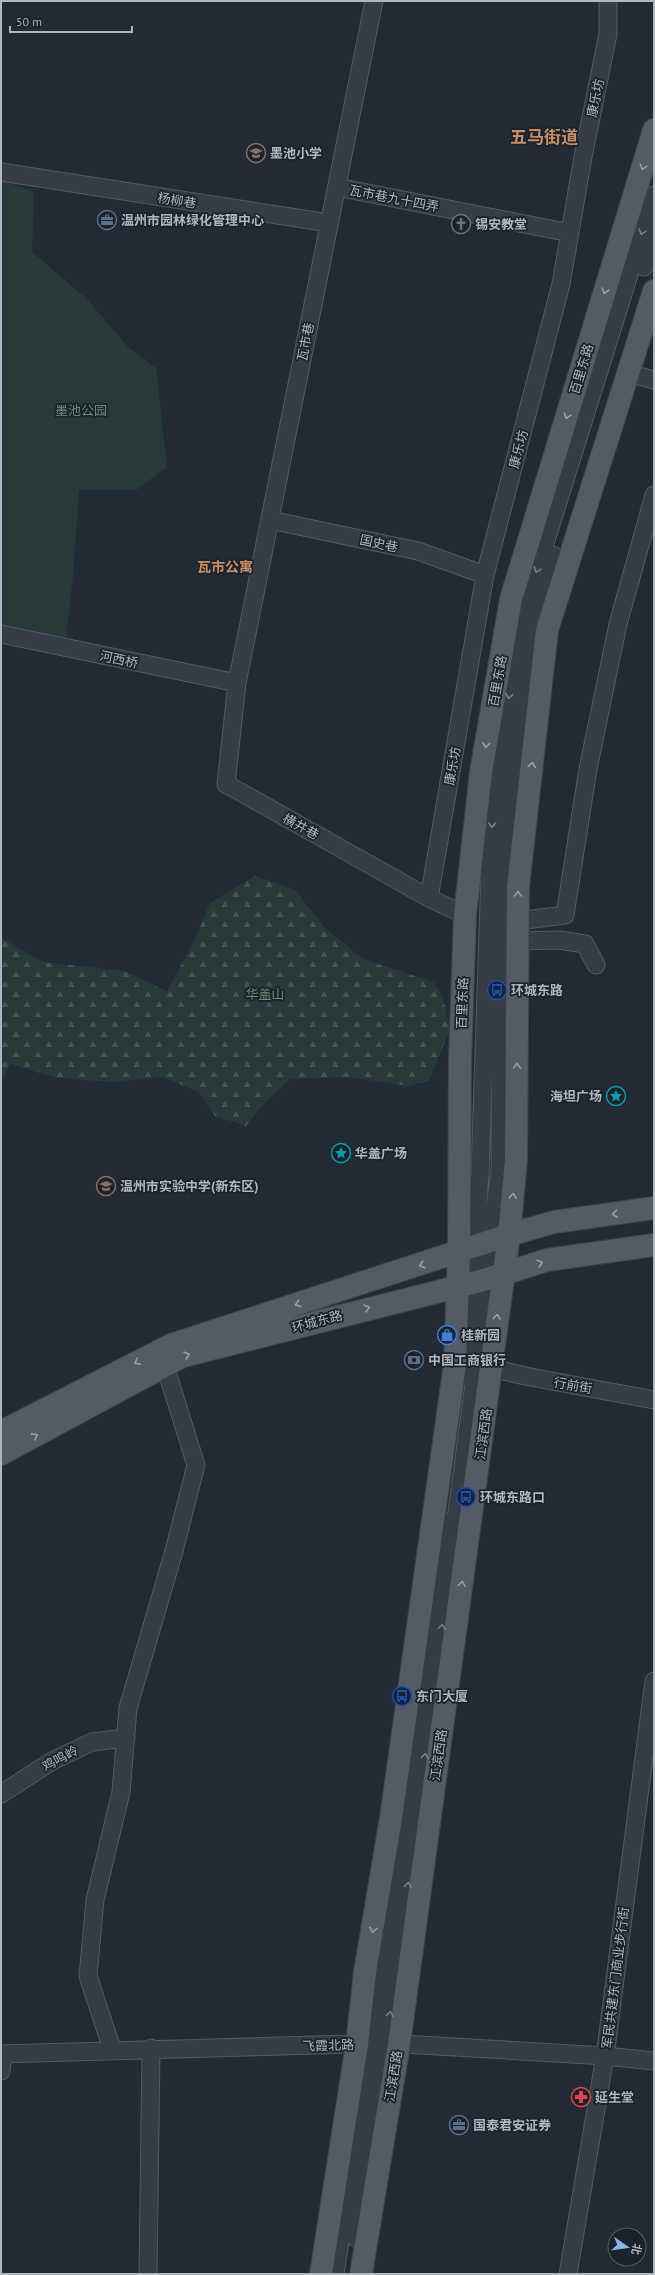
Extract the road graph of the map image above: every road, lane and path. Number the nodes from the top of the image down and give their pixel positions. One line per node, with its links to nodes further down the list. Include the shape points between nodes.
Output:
1 (374, 1): 5 (street, 瓦市巷)
2 (608, 1): 8 (street, 康乐坊, via 608,34)
3 (654, 130): 19 (main road, 百里东路, one-way to 19, via 511,599 482,772)
4 (1, 172): 7 (street, 杨柳巷)
5 (337, 186): 7 (street, 瓦市巷); 8 (street, 瓦市巷九十四弄)
6 (654, 194): 23 (street, one-way to 23, via 523,614 492,810 480,1174)
7 (330, 223): 14 (street, 瓦市巷)
8 (570, 233): 15 (street, 康乐坊, via 561,284)
9 (654, 235): 23 (street, via 583,454 532,627 508,805 502,914 500,1172)
10 (654, 291): 11 (main road)
11 (628, 373): 12 (street); 20 (main road, one-way to 11, via 518,888 547,630)
12 (654, 380)
13 (654, 495): 20 (street, via 618,624 588,769 565,915)
14 (270, 520): 15 (street, 国史巷, via 418,551); 17 (street, 瓦市巷)
15 (485, 575): 18 (street, 康乐坊)
16 (1, 634): 17 (street, 河西桥)
17 (237, 683): 18 (street, 横井巷, via 226,784)
18 (429, 898): 19 (street, 横井巷)
19 (465, 915): 23 (main road, 百里东路, via 460,1060)
20 (517, 931): 21 (street, via 585,944); 23 (main road, one-way to 20, via 516,1160)
21 (596, 965)
22 (654, 1208): 23 (main road, 环城东路, one-way to 23, via 554,1222)
23 (483, 1244): 25 (main road, 江滨西路); 25 (main road, 江滨西路); 29 (main road, 环城东路, one-way to 29, via 171,1345)
24 (654, 1245): 25 (main road, 环城东路, one-way to 24, via 547,1260)
25 (479, 1280): 26 (main road, 环城东路, one-way to 25, via 183,1356); 27 (main road, 江滨西路, one-way to 25); 34 (street, one-way to 25, via 482,1330); 34 (main road, 江滨西路, one-way to 34, via 455,1364 392,1818 365,1972)
26 (164, 1366): 30 (main road, 环城东路, one-way to 26); 32 (street, via 196,1465 128,1708)
27 (492, 1368): 28 (street, 行前街); 34 (main road, 江滨西路, one-way to 27)
28 (654, 1400)
29 (1, 1432)
30 (1, 1454)
31 (654, 1681): 37 (street, 军民共建东门商业步行街)
32 (126, 1738): 33 (street, 鸡鸣岭, via 92,1742 52,1761); 36 (street, via 121,1792 96,1900 88,1976)
33 (1, 1794)
34 (378, 2044): 35 (street, 飞霞北路); 37 (street, 飞霞北路); 41 (main road, 江滨西路); 42 (street); 43 (street); 44 (main road, 江滨西路)
35 (151, 2048): 36 (street, 飞霞北路); 40 (street)
36 (112, 2049): 38 (street, 飞霞北路)
37 (605, 2056): 39 (street, 飞霞北路); 45 (street, 军民共建东门商业步行街)
38 (2, 2059)
39 (654, 2062)
40 (148, 2274)
41 (321, 2274)
42 (335, 2274)
43 (350, 2274)
44 (361, 2274)
45 (568, 2274)

